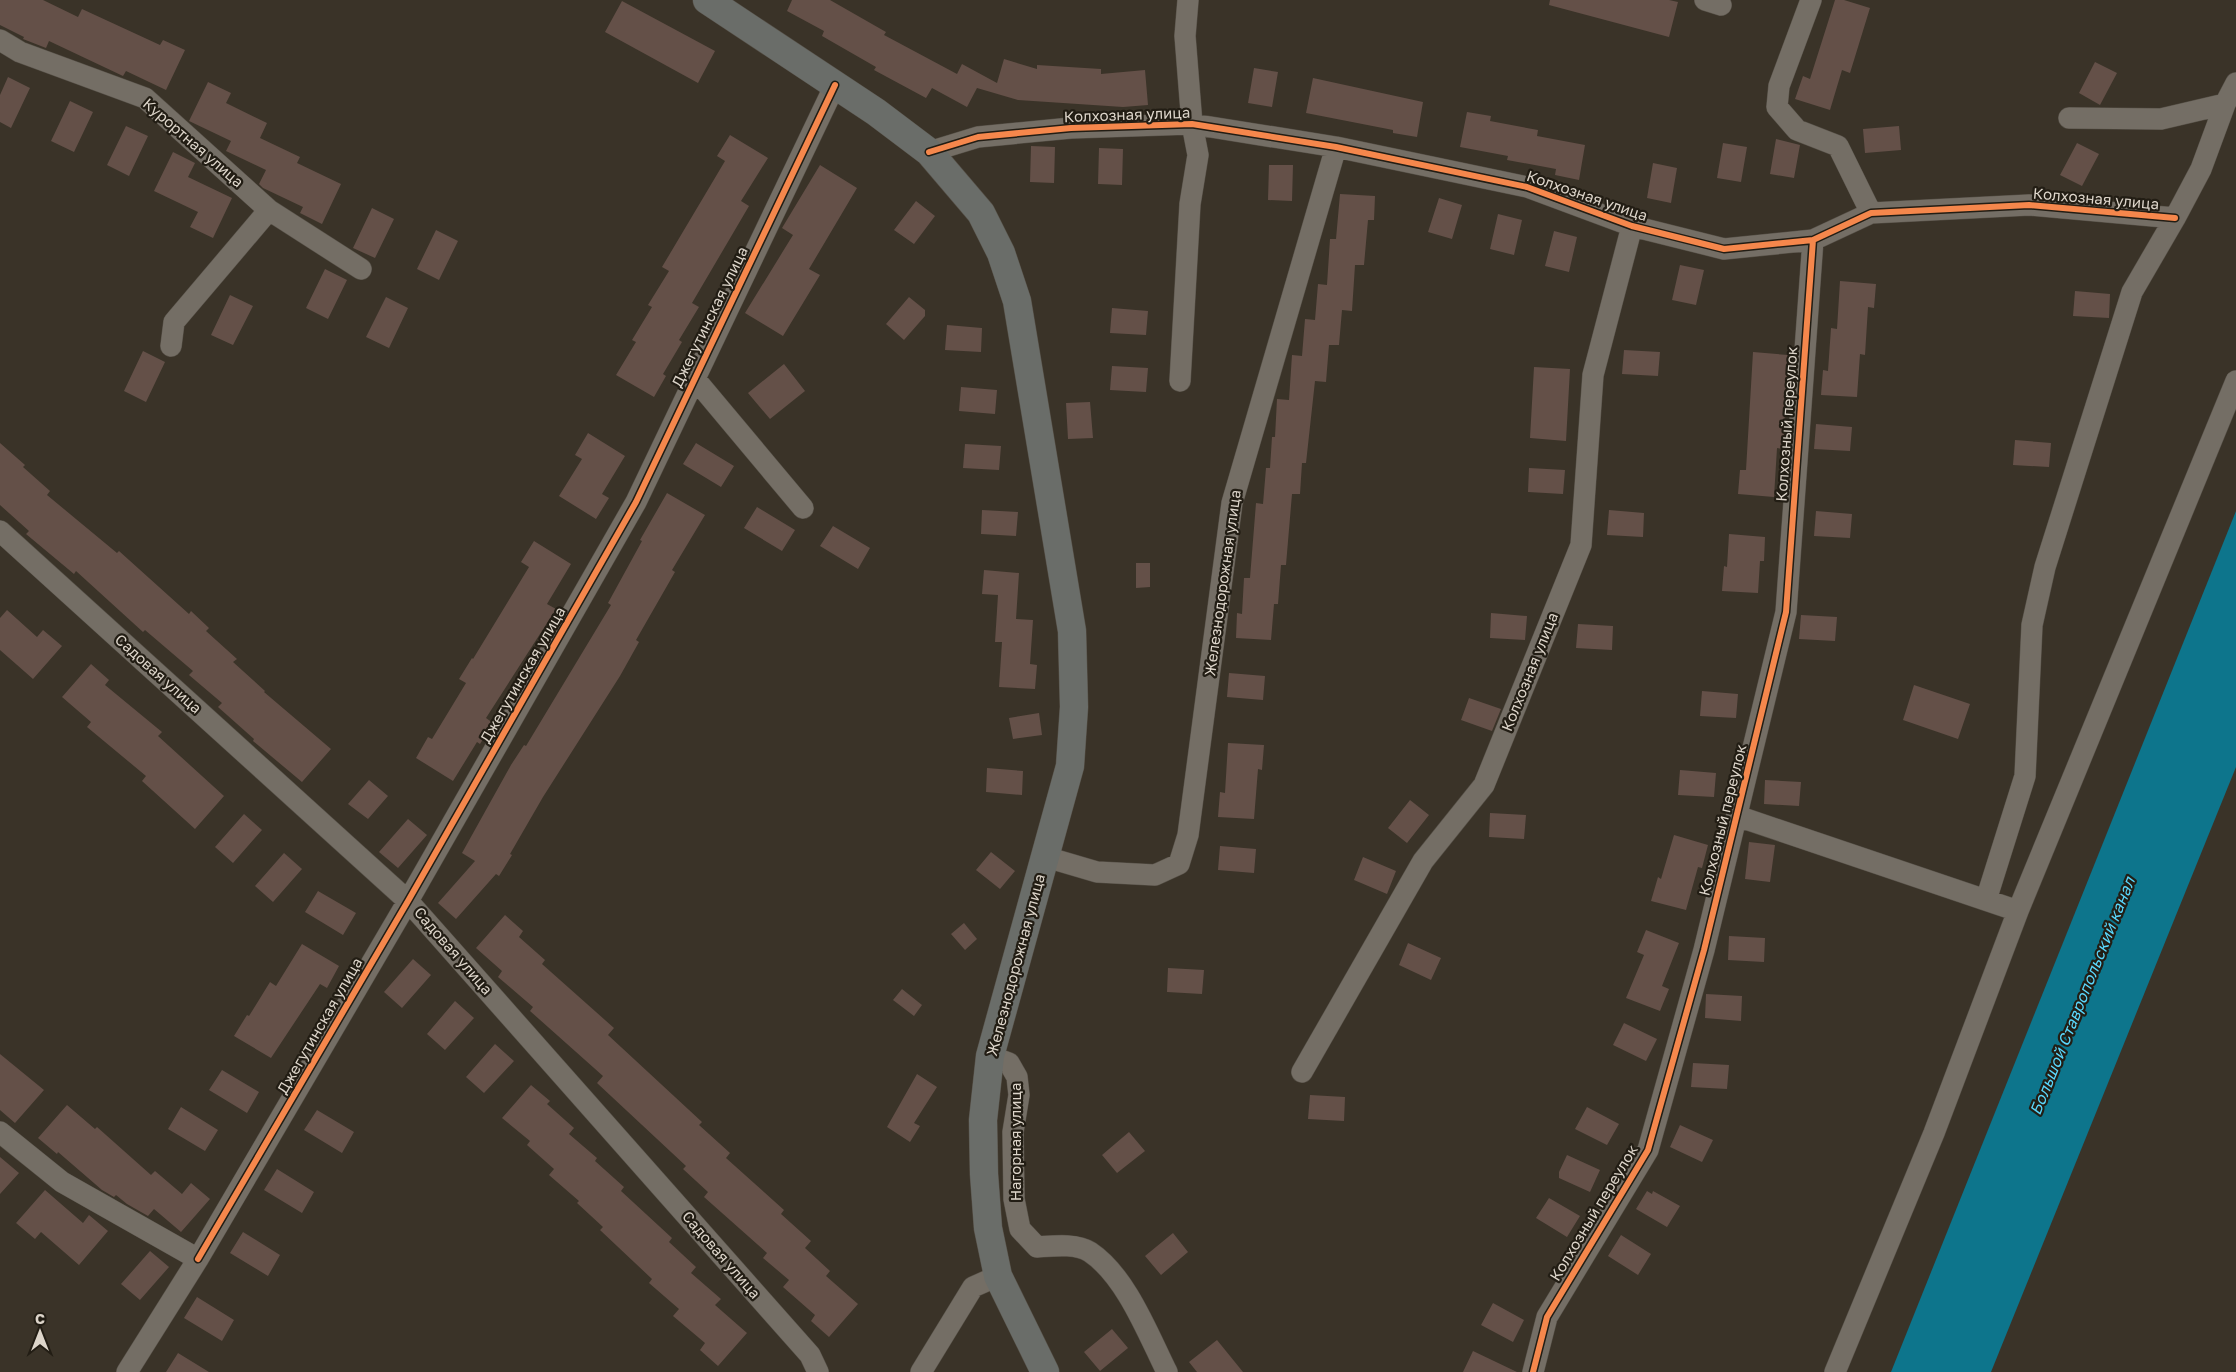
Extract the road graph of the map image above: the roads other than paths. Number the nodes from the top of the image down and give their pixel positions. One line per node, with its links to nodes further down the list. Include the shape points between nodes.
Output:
1 (707, 0): 6 (main road)
2 (1188, 0): 9 (street, via 1185,36)
3 (1812, 0): 13 (street, via 1779,86 1777,107 1796,130 1838,146)
4 (0, 40): 12 (street, Курортная улица, via 20,52 145,98)
5 (2236, 82): 7 (street)
6 (836, 85): 11 (main road); 19 (street, Джегутинская улица)
7 (2224, 104): 8 (street, via 2161,119); 14 (street, via 2200,169)
8 (2069, 118)
9 (1192, 124): 10 (street, Колхозная улица); 11 (street, Колхозная улица, via 1071,128 978,137); 21 (street, via 1198,155 1190,204)
10 (1336, 147): 15 (street, Колхозная улица, via 1526,187); 25 (street, Железнодорожная улица, via 1232,503 1188,835 1178,864 1155,874 1097,872)
11 (929, 152): 25 (main road, Железнодорожная улица, via 981,213 1001,253 1017,301 1072,631 1074,707 1070,766)
12 (269, 210): 17 (street, Курортная улица); 18 (street, via 174,322)
13 (1871, 213): 14 (street, Колхозная улица, via 2029,205); 16 (street, Колхозная улица)
14 (2175, 218): 26 (street, via 2132,292 2045,567 2032,625 2025,776)
15 (1632, 226): 16 (street, Колхозная улица, via 1724,249); 30 (street, Колхозная улица, via 1594,375 1581,545 1484,785 1423,861)
16 (1814, 240): 24 (street, Колхозный переулок, via 1786,612)
17 (361, 269)
18 (171, 346)
19 (695, 379): 22 (street); 27 (street, Джегутинская улица, via 636,502)
20 (2236, 380): 28 (street)
21 (1180, 381)
22 (803, 508)
23 (0, 531): 27 (street, Садовая улица)
24 (1737, 816): 26 (street); 39 (street, Колхозный переулок, via 1704,950 1648,1150 1547,1316)
25 (1046, 857): 29 (main road, Железнодорожная улица)
26 (1986, 900): 28 (street)
27 (408, 901): 32 (street, Джегутинская улица); 35 (street, Садовая улица, via 810,1355)
28 (2018, 910): 40 (street, via 1934,1133)
29 (990, 1056): 33 (main road, Железнодорожная улица, via 983,1120 984,1174 988,1228); 38 (street, Нагорная улица, via 1009,1063 1017,1077 1019,1095 1013,1132 1014,1199 1020,1229 1037,1247 1062,1245 1089,1251 1116,1275)
30 (1302, 1072)
31 (0, 1132): 32 (street, via 62,1182)
32 (198, 1259): 34 (street, Джегутинская улица)
33 (998, 1276): 36 (street, via 973,1287); 37 (main road, Железнодорожная улица)
34 (127, 1372)
35 (818, 1372)
36 (921, 1372)
37 (1045, 1372)
38 (1167, 1372)
39 (1533, 1372)
40 (1835, 1372)

